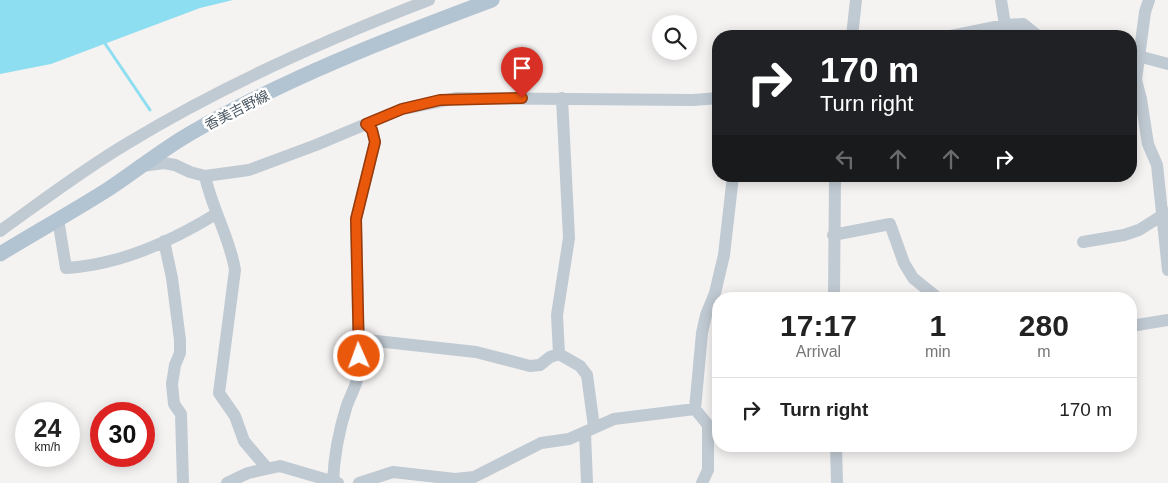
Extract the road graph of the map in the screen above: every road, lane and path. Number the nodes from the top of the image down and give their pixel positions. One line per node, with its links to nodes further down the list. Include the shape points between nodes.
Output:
1 (429, 0): 24 (street, via 380,18 243,79 127,143)
2 (492, 0): 17 (main road, 香美吉野線, via 388,39 272,92 192,132)
3 (856, 0): 7 (street)
4 (1001, 0): 6 (street)
5 (1149, 0): 10 (street)
6 (1006, 25): 8 (street); 9 (street, via 1023,24)
7 (853, 30)
8 (981, 30)
9 (1030, 30)
10 (1138, 56): 11 (street); 12 (street)
11 (1137, 62)
12 (1168, 64)
13 (1137, 89): 21 (street, via 1148,144 1157,165)
14 (562, 98): 15 (street); 16 (street, via 457,98 402,109); 37 (street, via 569,238 557,315)
15 (712, 99)
16 (366, 124): 18 (street, via 249,170); 36 (street, via 372,130 375,142 356,219)
17 (138, 166): 18 (street, via 164,163); 23 (main road, 香美吉野線, via 110,188)
18 (205, 176): 22 (street)
19 (732, 182): 30 (street, via 724,255)
20 (835, 182): 25 (street)
21 (1164, 213): 27 (street, via 1124,236); 29 (street)
22 (216, 214): 26 (street); 43 (street, via 235,270 219,392 236,416 244,441)
23 (58, 219): 26 (street, via 66,268 112,260); 28 (main road, 香美吉野線)
24 (0, 231)
25 (833, 235): 31 (street); 32 (street, via 890,224 904,263 913,278)
26 (164, 241): 45 (street, via 180,340 172,384 174,404 181,414)
27 (1083, 242)
28 (0, 254)
29 (1168, 270)
30 (715, 292)
31 (834, 292)
32 (930, 292)
33 (712, 300): 38 (street, via 702,332)
34 (1168, 320): 35 (street)
35 (1137, 325)
36 (358, 339): 37 (street, via 476,352 530,366 540,365); 44 (street, via 359,372 356,390 348,403 337,440)
37 (559, 354): 40 (street, via 580,366 587,375)
38 (695, 409): 39 (street); 40 (street, via 614,419)
39 (712, 426)
40 (589, 430): 47 (street, via 569,439 541,443 474,477 455,479 393,472); 48 (street)
41 (712, 436): 49 (street, via 708,470)
42 (836, 452): 50 (street)
43 (266, 468): 44 (street, via 280,466); 46 (street, via 248,472)
44 (335, 482)
45 (183, 483)
46 (228, 483)
47 (359, 483)
48 (587, 483)
49 (702, 483)
50 (837, 483)

